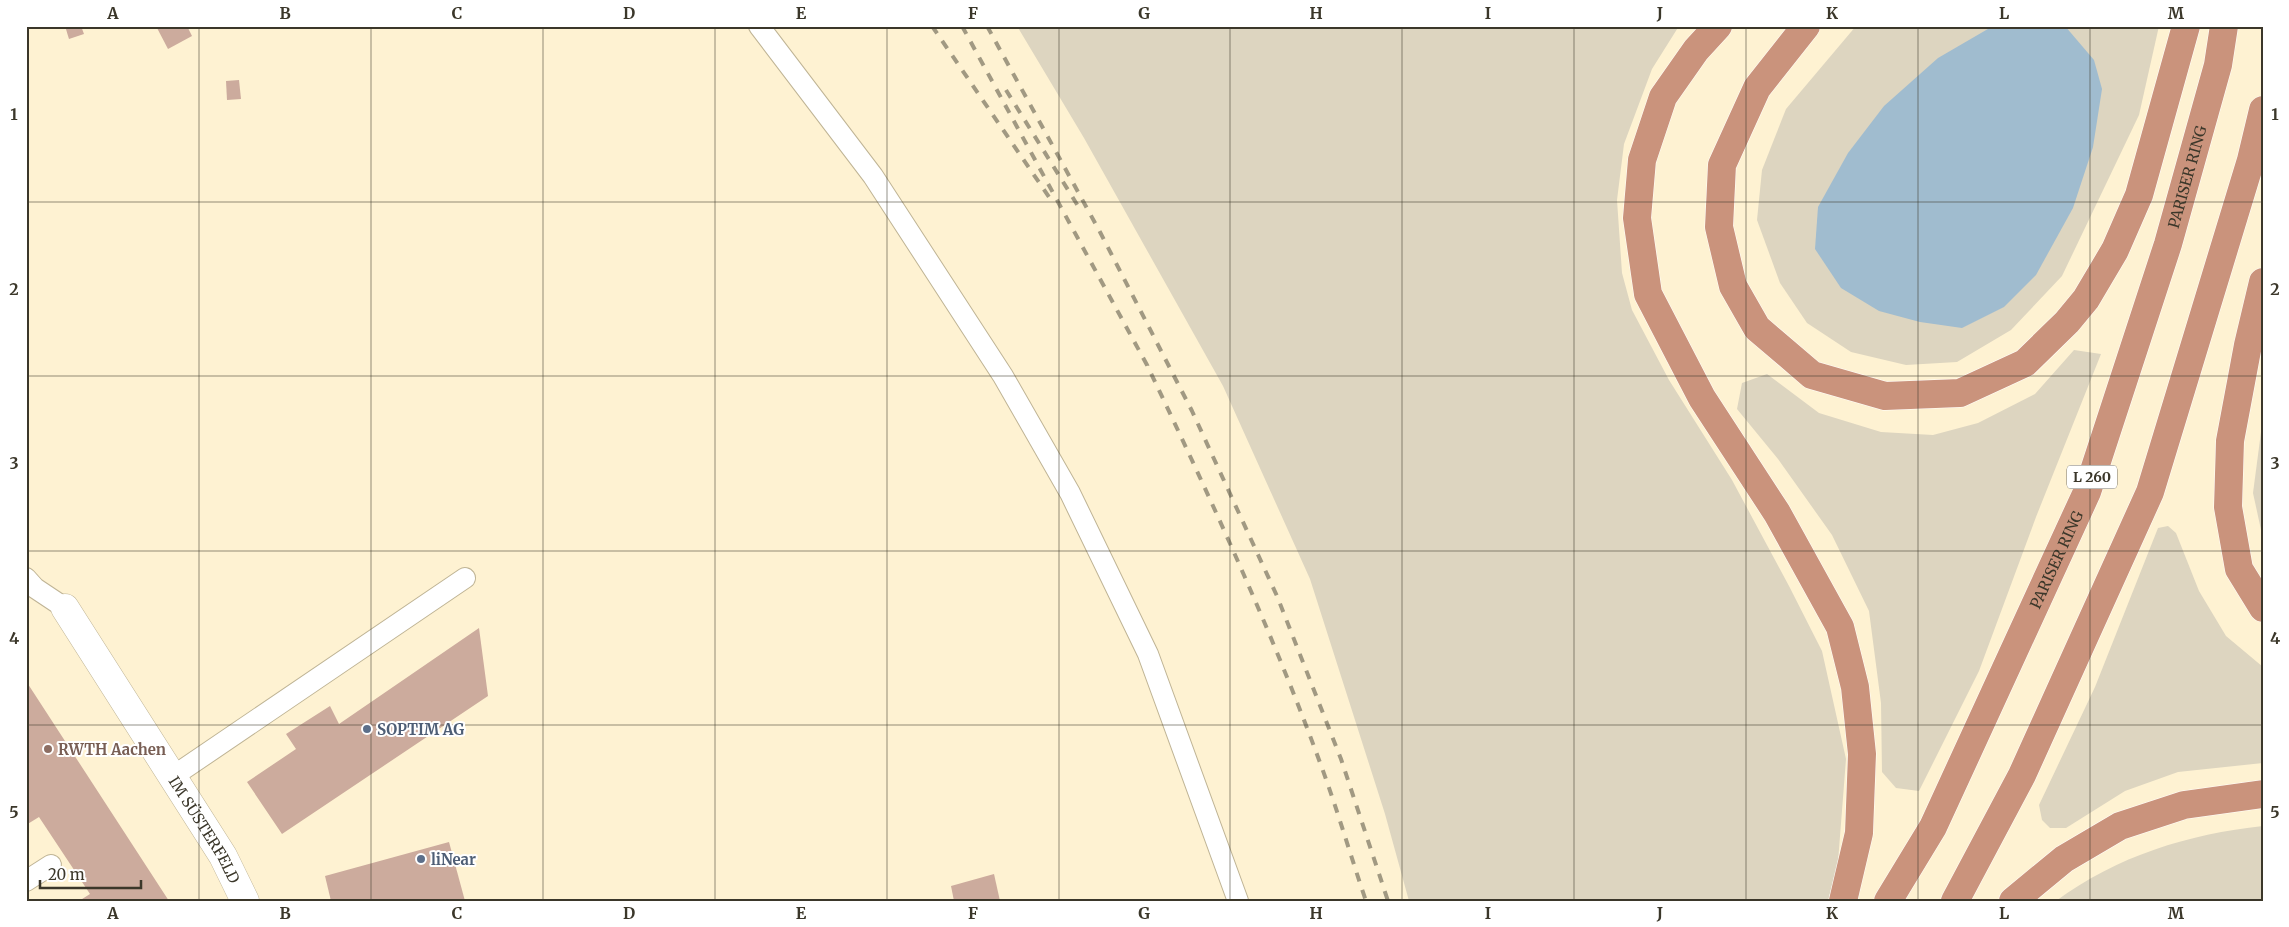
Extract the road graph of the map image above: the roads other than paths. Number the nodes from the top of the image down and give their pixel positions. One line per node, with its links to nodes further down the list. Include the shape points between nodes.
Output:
1 (759, 26): 17 (lane, via 873,176 1002,376 1070,493 1148,654)
2 (1718, 26): 18 (highway, via 1696,50 1663,97 1642,160 1637,218 1648,294 1702,398 1777,513 1840,627 1855,687 1862,754 1859,833)
3 (1806, 26): 4 (highway, via 1757,88 1722,165 1720,227 1734,286 1757,328 1812,375 1885,396 1960,393 2025,363 2086,299 2115,250 2139,195)
4 (2186, 26)
5 (2224, 26): 19 (highway, PARISER RING / L 260, via 2218,65 2168,244 2087,492 1933,827)
6 (2263, 110): 20 (highway, via 2251,160 2150,492 2022,775)
7 (2263, 282): 11 (highway, via 2230,441 2228,507 2239,569)
8 (26, 578): 10 (lane)
9 (465, 578): 12 (lane)
10 (65, 608): 12 (street, IM SÜSTERFELD)
11 (2263, 608)
12 (172, 777): 16 (street, IM SÜSTERFELD, via 222,856)
13 (2263, 794): 21 (highway, via 2184,805 2120,826 2064,859)
14 (51, 865): 15 (lane)
15 (26, 881)
16 (245, 901)
17 (1238, 901)
18 (1843, 901)
19 (1888, 901)
20 (1955, 901)
21 (2013, 901)

